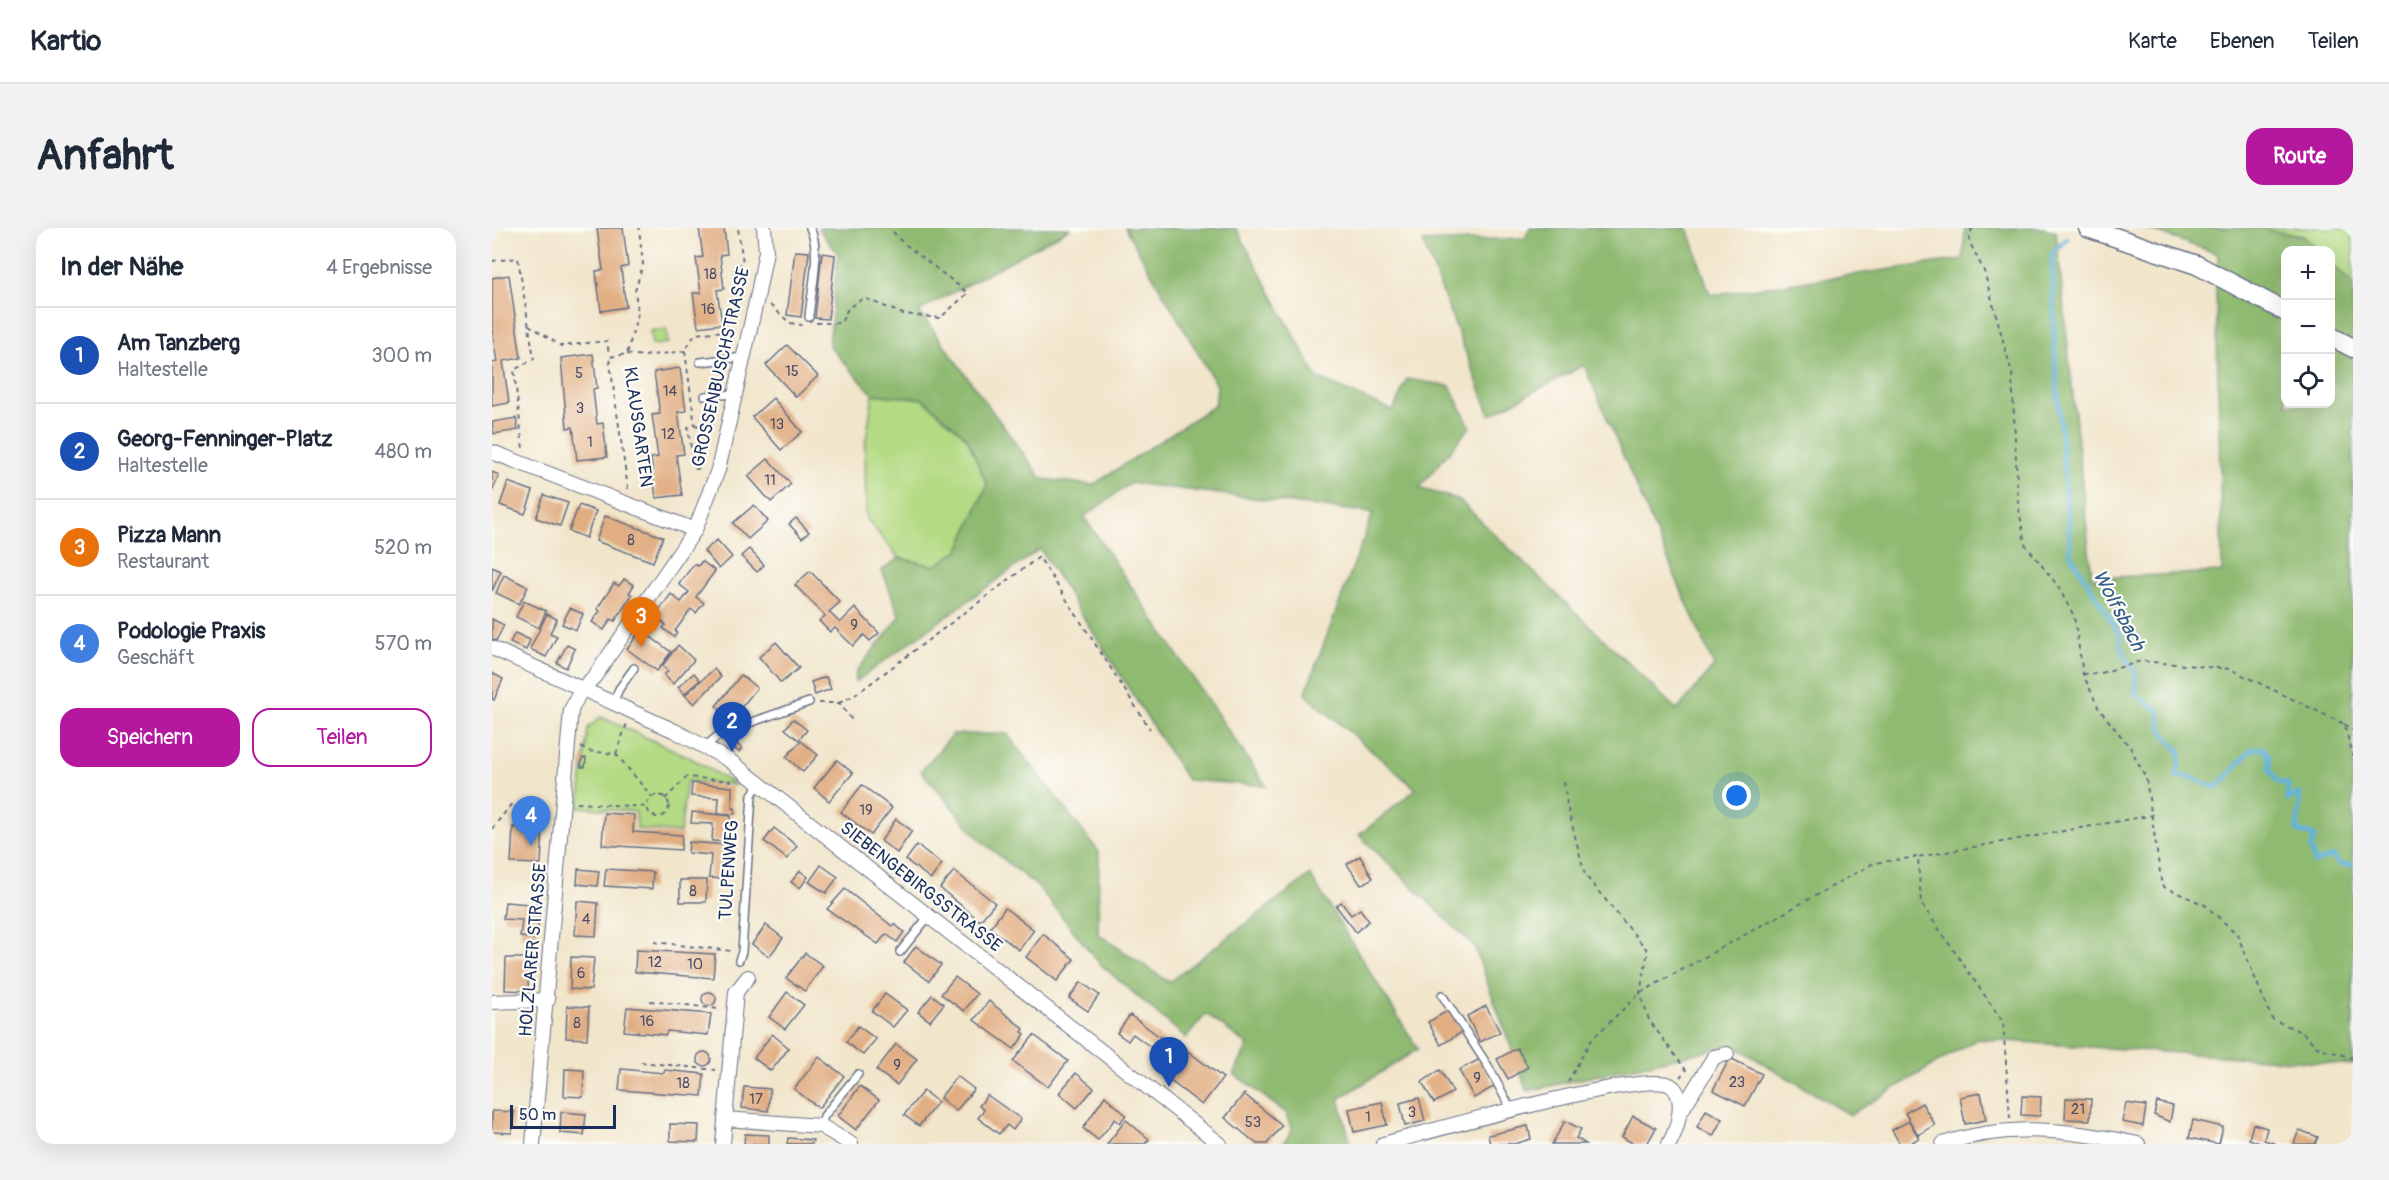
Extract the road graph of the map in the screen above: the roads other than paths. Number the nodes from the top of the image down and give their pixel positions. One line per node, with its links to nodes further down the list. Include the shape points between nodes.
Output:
1 (764, 228): 8 (street, GROSSENBUSCHSTRASSE, via 766,251 759,293 745,330)
2 (810, 228): 5 (lane, via 815,254)
3 (2088, 228): 4 (street, via 2197,265)
4 (2281, 309)
5 (808, 317)
6 (2335, 338): 7 (street)
7 (2353, 348)
8 (744, 357): 9 (lane); 10 (street, GROSSENBUSCHSTRASSE)
9 (700, 362)
10 (736, 394): 11 (lane); 13 (street, GROSSENBUSCHSTRASSE, via 720,465)
11 (705, 396)
12 (492, 452): 13 (street, KLAUSGARTEN)
13 (695, 530): 16 (street, GROSSENBUSCHSTRASSE, via 595,676)
14 (492, 648): 16 (street, SIEBENGEBIRGSSTRASSE)
15 (634, 668): 18 (lane)
16 (581, 690): 18 (street, SIEBENGEBIRGSSTRASSE); 26 (street, HOLZLARER STRASSE, via 571,710)
17 (809, 702): 19 (lane, via 721,733)
18 (613, 703): 19 (street, SIEBENGEBIRGSSTRASSE)
19 (706, 746): 20 (street, SIEBENGEBIRGSSTRASSE)
20 (759, 783): 21 (street, SIEBENGEBIRGSSTRASSE); 23 (lane, TULPENWEG, via 752,795)
21 (929, 916): 22 (lane); 37 (street, SIEBENGEBIRGSSTRASSE)
22 (900, 952)
23 (739, 960)
24 (748, 976): 32 (street, via 736,992)
25 (1442, 995): 30 (lane)
26 (548, 1000): 27 (street); 34 (street, HOLZLARER STRASSE)
27 (492, 1002)
28 (1727, 1054): 31 (street, via 1714,1057)
29 (858, 1074): 33 (lane, via 824,1116)
30 (1512, 1111): 31 (street, via 1630,1084 1662,1082 1672,1086); 38 (street)
31 (1680, 1113): 39 (street)
32 (725, 1119): 33 (street); 35 (street)
33 (821, 1126): 36 (street)
34 (533, 1144)
35 (723, 1144)
36 (851, 1144)
37 (1220, 1144)
38 (1383, 1144)
39 (1669, 1144)
40 (1943, 1144): 41 (street, via 2011,1129 2098,1136)
41 (2138, 1144)

